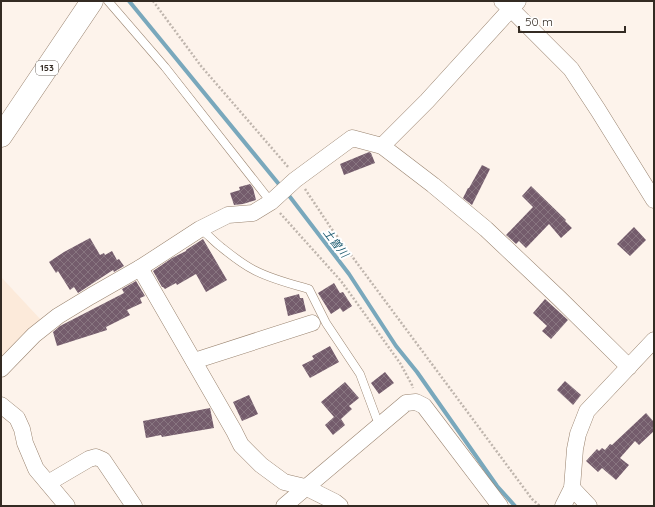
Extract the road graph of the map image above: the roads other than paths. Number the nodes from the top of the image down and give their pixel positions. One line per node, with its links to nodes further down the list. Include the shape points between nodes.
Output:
1 (92, 1): 4 (highway, 153)
2 (108, 1): 6 (lane)
3 (510, 4): 5 (street, via 427,101); 7 (street, via 571,69)
4 (1, 136)
5 (382, 146): 6 (street, via 352,138 296,178); 13 (street, via 433,184 486,229)
6 (273, 200): 8 (street, via 253,213 228,215)
7 (654, 200)
8 (200, 229): 9 (street); 16 (lane, via 254,270 309,289 326,323 360,374)
9 (140, 268): 12 (street); 14 (street, via 58,316 34,335)
10 (312, 323): 12 (street)
11 (654, 340): 13 (street)
12 (194, 361): 18 (street, via 241,445 261,465 284,482)
13 (628, 367): 19 (street, via 587,411 575,449)
14 (1, 369)
15 (1, 405): 17 (street, via 17,418 36,469)
16 (380, 425): 18 (street); 24 (street, via 406,403 416,402 424,406)
17 (48, 483): 20 (street); 21 (street, via 96,457 103,460)
18 (305, 487): 22 (street); 23 (street)
19 (572, 488): 25 (street); 26 (street)
20 (67, 506)
21 (134, 506)
22 (284, 506)
23 (340, 506)
24 (500, 506)
25 (563, 506)
26 (589, 506)

